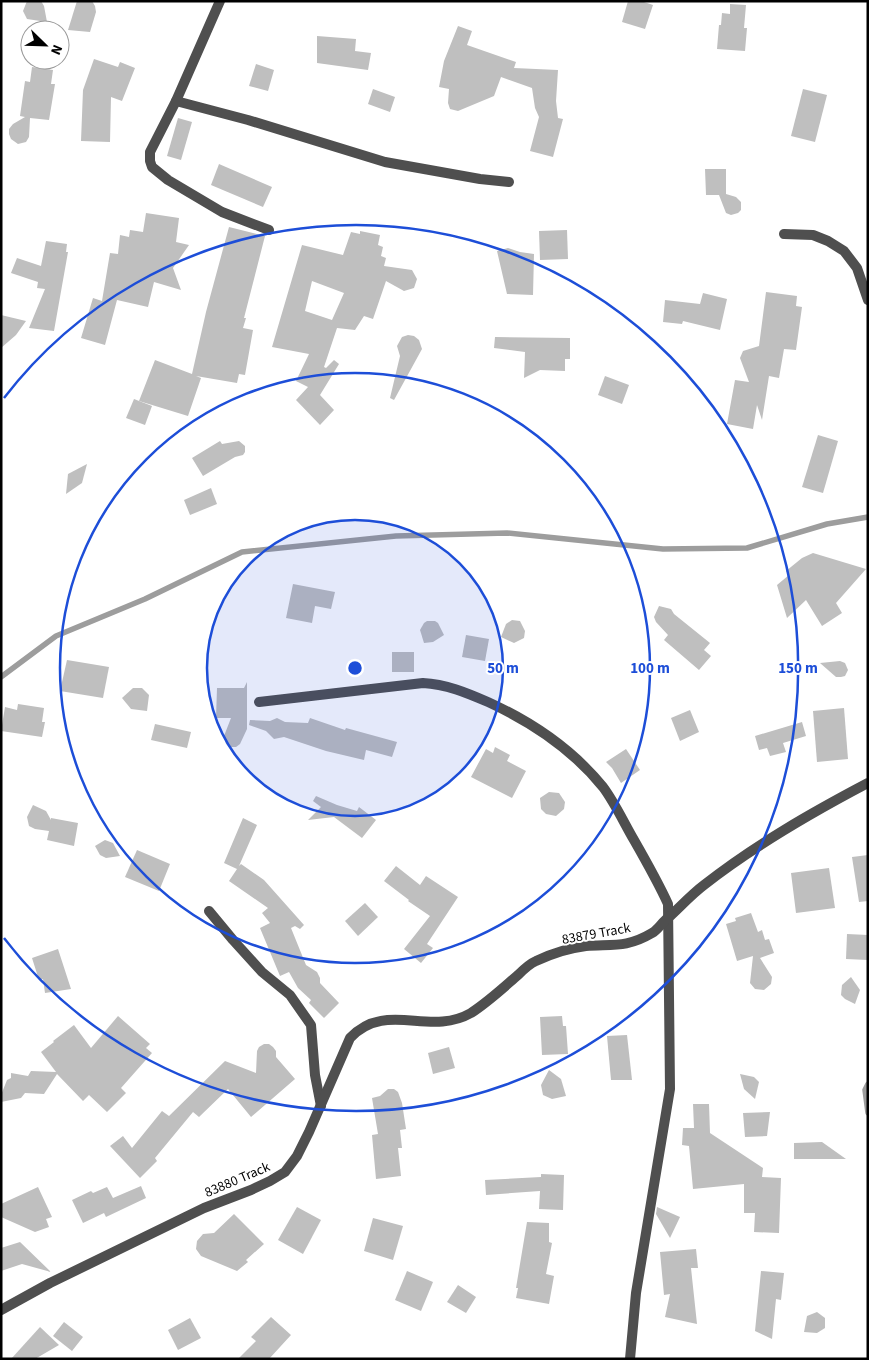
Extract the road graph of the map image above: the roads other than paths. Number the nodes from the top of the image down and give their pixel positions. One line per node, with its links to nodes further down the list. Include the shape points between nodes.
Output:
1 (220, 1): 2 (street)
2 (176, 101): 3 (street, via 385,162); 4 (street, via 150,152 152,167 222,212)
3 (510, 182)
4 (269, 230)
5 (784, 234): 6 (street, via 813,235 844,251 857,268)
6 (868, 300)
7 (259, 702): 10 (street, via 423,683 460,690 506,710 546,734 580,762 604,789 659,885 668,904)
8 (868, 783): 10 (street, 83879 Track, via 734,862)
9 (209, 911): 11 (street, via 262,972 290,995 311,1025)
10 (668, 918): 11 (street, 83879 Track, via 654,932 634,942 570,949 534,962 488,1001 460,1018 447,1022 390,1020 369,1023 350,1038); 13 (street, via 670,1089 636,1293)
11 (321, 1107): 12 (street, 83880 Track, via 285,1172 204,1208)
12 (1, 1310)
13 (630, 1359)

